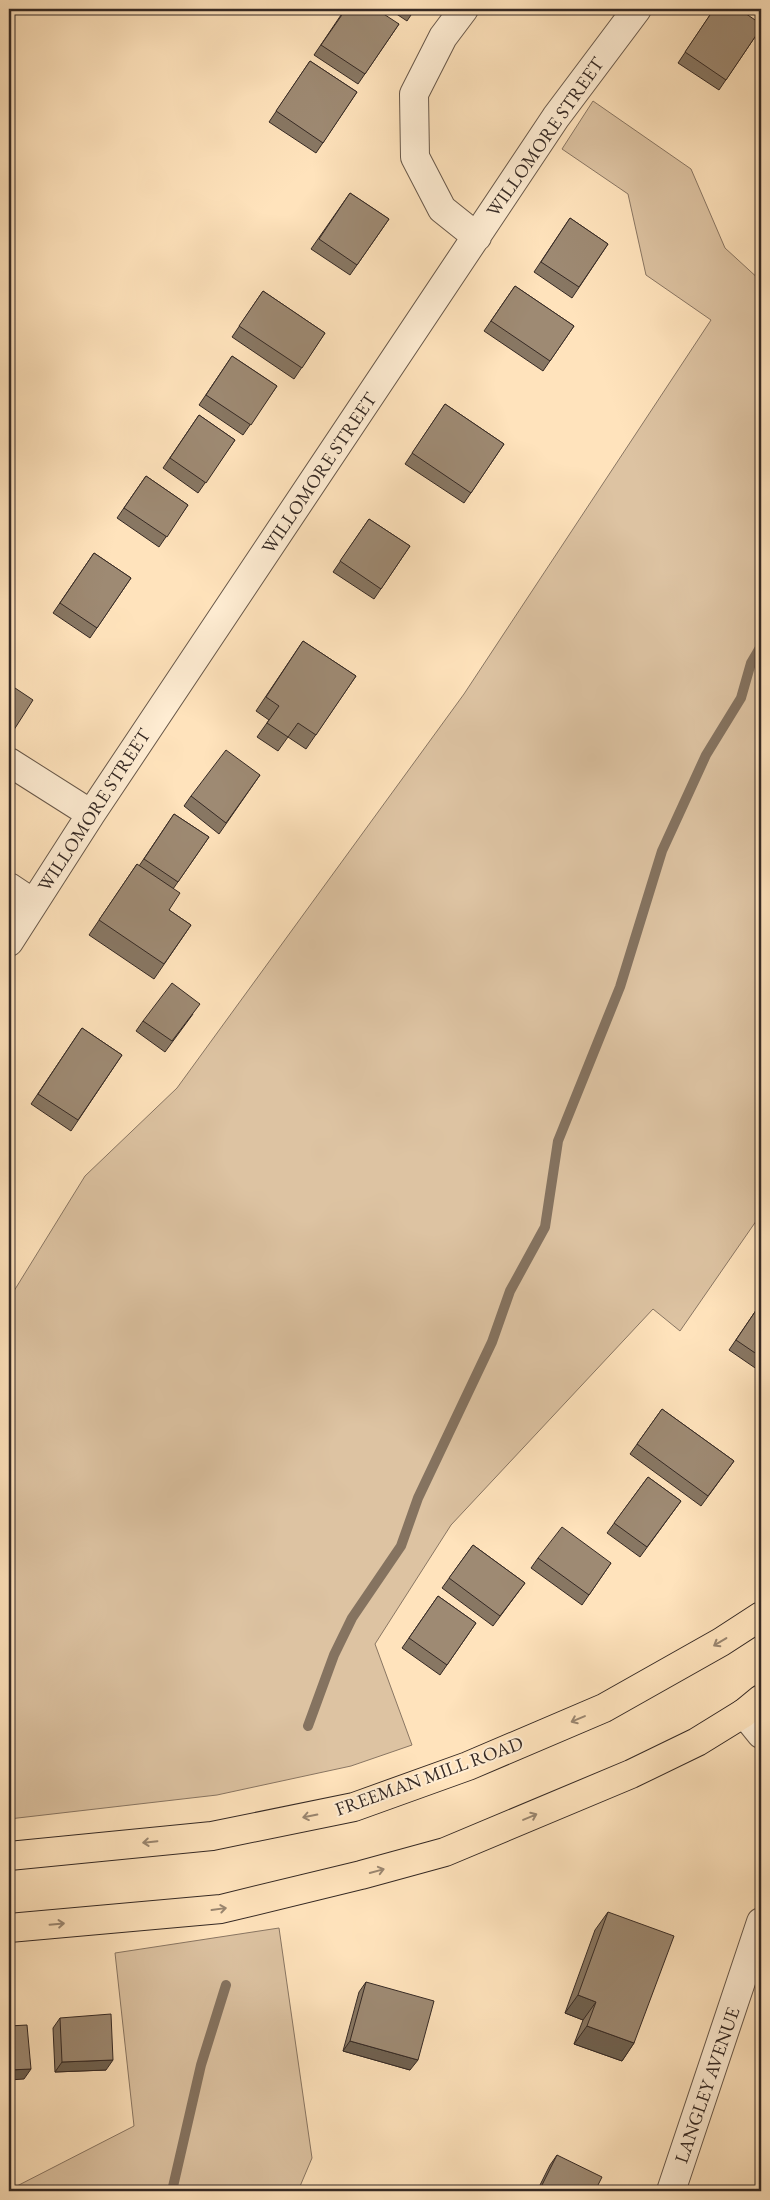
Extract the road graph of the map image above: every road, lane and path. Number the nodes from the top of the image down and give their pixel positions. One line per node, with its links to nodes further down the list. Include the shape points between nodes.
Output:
1 (464, 9): 3 (street, via 442,37 414,94 415,157 442,208)
2 (637, 9): 3 (street, WILLOMORE STREET, via 556,118)
3 (477, 236): 5 (street, WILLOMORE STREET)
4 (9, 762): 5 (street)
5 (91, 814): 7 (street, WILLOMORE STREET)
6 (9, 887): 7 (street)
7 (33, 903): 8 (street, WILLOMORE STREET)
8 (9, 942)
9 (761, 1616): 12 (main road, FREEMAN MILL ROAD, one-way to 12, via 604,1708 468,1766 354,1807 212,1836)
10 (753, 1706): 11 (street); 14 (main road, one-way to 10, via 221,1909 445,1852 631,1774 697,1742)
11 (761, 1734)
12 (9, 1856)
13 (761, 1922): 15 (street, LANGLEY AVENUE)
14 (9, 1928)
15 (671, 2191)

